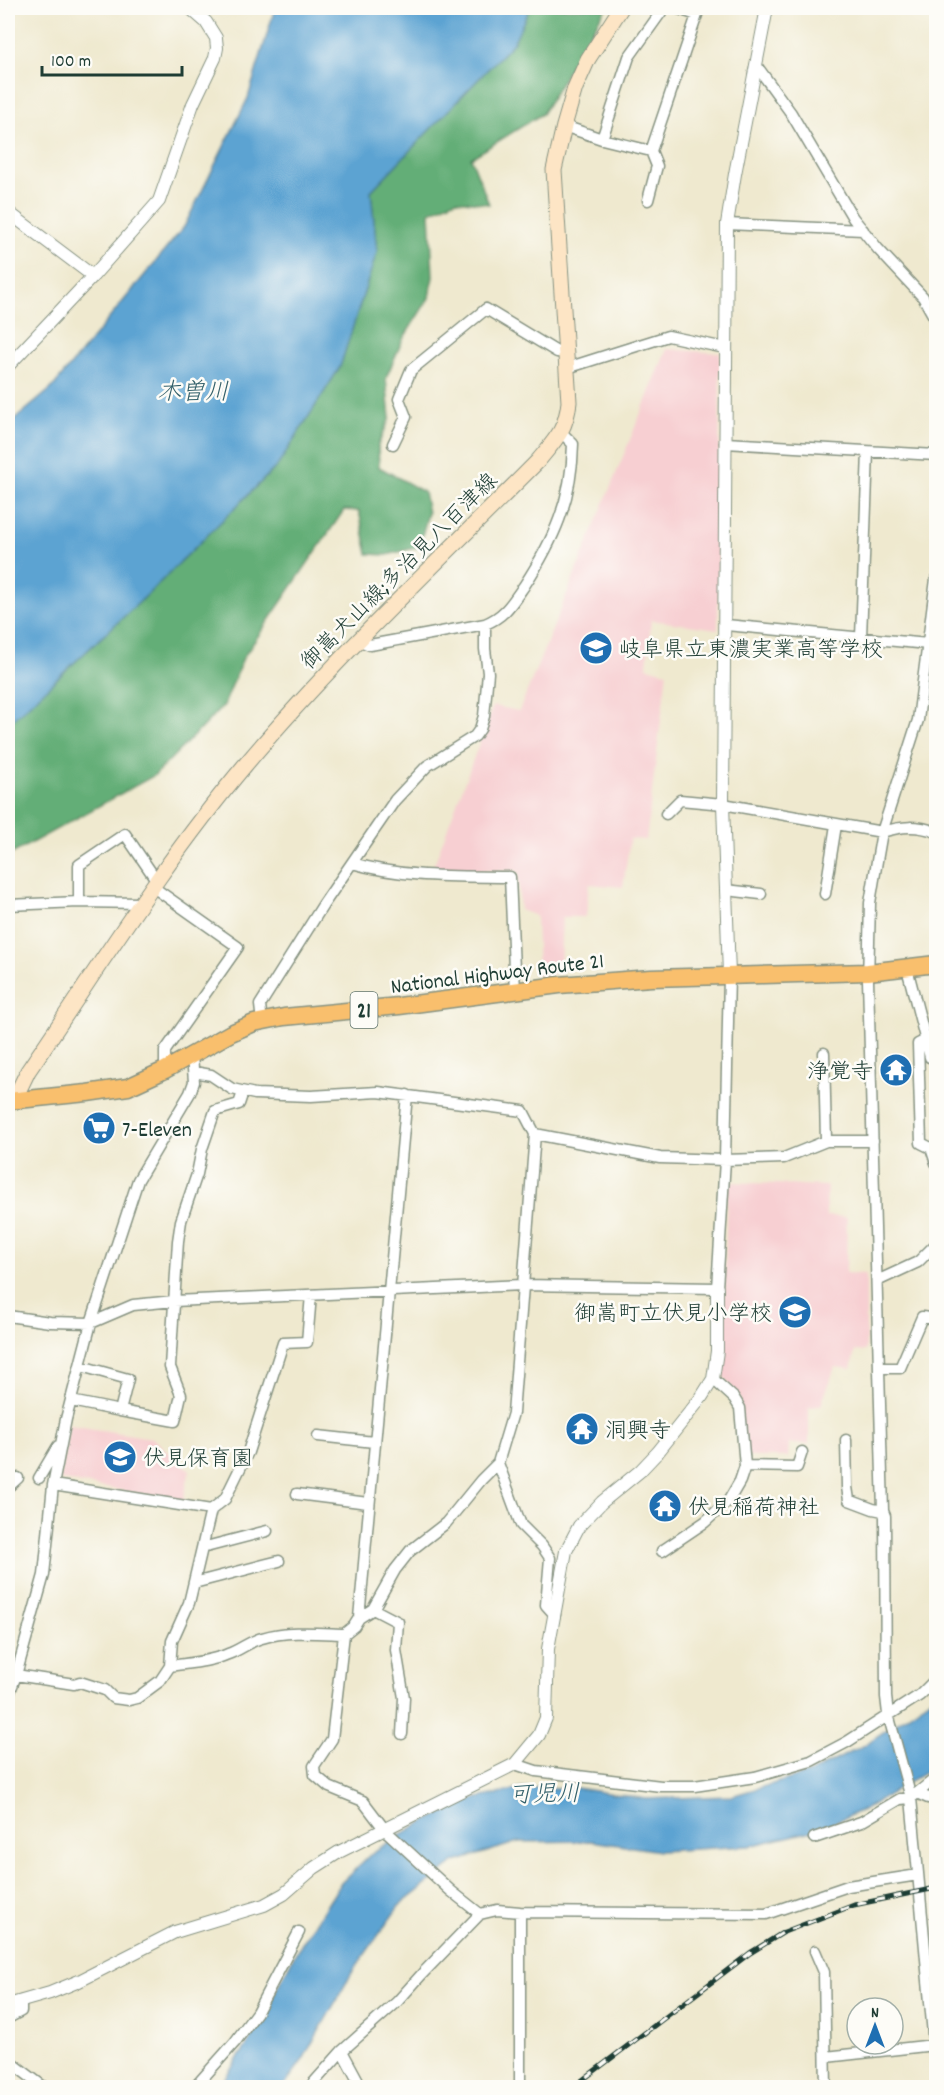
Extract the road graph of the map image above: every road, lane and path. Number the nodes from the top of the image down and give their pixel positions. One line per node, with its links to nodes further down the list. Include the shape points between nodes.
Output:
1 (190, 8): 14 (street, via 216,38 215,58 193,104 159,201)
2 (621, 8): 7 (main road, 御嵩犬山線;多治見八百津線, via 588,59 574,88)
3 (664, 8): 8 (street, via 629,57)
4 (676, 8): 9 (street, via 697,15)
5 (767, 8): 6 (street)
6 (756, 65): 12 (street); 13 (street, via 791,113)
7 (564, 126): 8 (street); 17 (main road, 御嵩犬山線;多治見八百津線, via 554,170 554,190)
8 (602, 139): 9 (street)
9 (651, 151): 10 (street, via 657,166)
10 (648, 200)
11 (8, 212): 14 (street)
12 (728, 224): 13 (street); 16 (street)
13 (862, 230): 15 (street, via 923,297)
14 (93, 276): 18 (street)
15 (936, 320)
16 (725, 348): 17 (street, via 668,336); 20 (street)
17 (567, 361): 19 (main road, 御嵩犬山線;多治見八百津線, via 569,402); 21 (street, via 486,309 411,370 399,399 406,417)
18 (8, 366)
19 (562, 433): 25 (street, via 573,444 573,461 556,528 543,558 507,611); 28 (main road, 御嵩犬山線;多治見八百津線)
20 (724, 443): 22 (street); 26 (street)
21 (393, 444)
22 (868, 452): 23 (street); 27 (street)
23 (936, 455)
24 (936, 579): 29 (street)
25 (486, 624): 28 (street, via 370,645); 35 (street, via 488,673 480,729 427,766 410,783)
26 (726, 625): 27 (street); 30 (street)
27 (861, 638): 29 (street)
28 (360, 641): 36 (main road, 御嵩犬山線;多治見八百津線, via 246,765)
29 (928, 644): 33 (street, via 918,720)
30 (723, 804): 31 (street, via 680,801); 32 (street); 37 (street)
31 (666, 814)
32 (836, 825): 33 (street); 39 (street)
33 (882, 832): 34 (street, via 899,826 917,826); 45 (street, via 870,903)
34 (936, 832)
35 (352, 863): 47 (street, via 423,875 510,877); 48 (street, via 260,1005)
36 (155, 884): 40 (street, via 125,834 79,865); 41 (main road, 御嵩犬山線;多治見八百津線); 53 (street, via 238,947 165,1051)
37 (726, 890): 38 (street); 46 (street)
38 (761, 894)
39 (825, 894)
40 (79, 902): 41 (street); 42 (street)
41 (140, 903): 56 (main road, 御嵩犬山線;多治見八百津線)
42 (8, 905)
43 (936, 964): 44 (highway, National Highway Route 21 / 21)
44 (907, 968): 45 (highway, National Highway Route 21 / 21); 49 (street)
45 (868, 972): 46 (highway, National Highway Route 21 / 21); 59 (street)
46 (729, 975): 47 (highway, National Highway Route 21 / 21, via 593,982); 60 (street)
47 (515, 992): 48 (highway, National Highway Route 21 / 21)
48 (262, 1022): 52 (highway, National Highway Route 21 / 21, via 231,1033)
49 (924, 1041): 51 (street, via 930,1057); 61 (street, via 918,1044 921,1143 931,1148)
50 (824, 1053): 58 (street)
51 (936, 1057)
52 (193, 1063): 53 (highway, National Highway Route 21 / 21); 54 (street); 71 (street, via 190,1093 138,1180)
53 (165, 1071): 56 (highway, National Highway Route 21 / 21, via 128,1087)
54 (243, 1092): 55 (street); 68 (street, via 239,1104 215,1111 202,1149 181,1221)
55 (407, 1095): 57 (street, via 523,1111); 66 (street)
56 (11, 1100)
57 (535, 1134): 60 (street, via 660,1158); 64 (street)
58 (825, 1141): 59 (street); 60 (street, via 784,1158)
59 (873, 1141): 63 (street)
60 (725, 1160): 65 (street)
61 (936, 1163)
62 (936, 1244): 63 (street, via 918,1262)
63 (877, 1281): 73 (street)
64 (522, 1285): 65 (street); 66 (street); 82 (street, via 513,1413)
65 (717, 1288): 74 (street)
66 (389, 1291): 67 (street); 80 (street)
67 (311, 1295): 68 (street); 90 (street, via 307,1342 283,1343 248,1452 225,1499)
68 (174, 1301): 71 (street, via 133,1305); 76 (street, via 170,1367 181,1395 175,1421)
69 (8, 1316): 71 (street)
70 (936, 1319): 73 (street, via 922,1317 900,1368)
71 (91, 1323): 72 (street)
72 (81, 1366): 75 (street); 76 (street, via 128,1378)
73 (879, 1368): 91 (street)
74 (713, 1379): 83 (street, via 740,1408); 98 (street, via 658,1452 579,1526 566,1551)
75 (71, 1401): 76 (street); 78 (street)
76 (120, 1411)
77 (318, 1436): 80 (street)
78 (62, 1438): 85 (street); 86 (street)
79 (846, 1440): 91 (street, via 849,1500)
80 (374, 1442): 89 (street)
81 (802, 1452): 83 (street, via 797,1467)
82 (498, 1463): 97 (street, via 446,1523 410,1551 394,1570); 98 (street, via 521,1525 550,1558 546,1605)
83 (745, 1466): 94 (street, via 729,1500)
84 (18, 1478): 87 (street)
85 (39, 1478)
86 (53, 1485): 90 (street); 102 (street, via 44,1575)
87 (8, 1487)
88 (297, 1494): 89 (street)
89 (368, 1503): 99 (street)
90 (211, 1510): 93 (street)
91 (883, 1511): 105 (street)
92 (267, 1532): 93 (street)
93 (202, 1548): 96 (street)
94 (662, 1551)
95 (279, 1561): 96 (street)
96 (194, 1583): 101 (street, via 172,1641)
97 (374, 1609): 99 (street); 106 (street, via 398,1622 396,1650 404,1698)
98 (555, 1615): 107 (street, via 548,1649 546,1718 539,1735)
99 (359, 1618): 100 (street)
100 (344, 1634): 101 (street, via 278,1634 259,1638 213,1659); 111 (street, via 332,1739 314,1766 315,1775 329,1787 363,1801)
101 (170, 1666): 102 (street, via 160,1681 129,1700 112,1698 105,1690 80,1682)
102 (16, 1675): 104 (street)
103 (936, 1679): 105 (street, via 920,1695)
104 (8, 1697)
105 (888, 1714): 107 (street, via 811,1761 755,1777 694,1786 661,1786 536,1771); 109 (street)
106 (402, 1734)
107 (515, 1764): 111 (street)
108 (936, 1778): 109 (street)
109 (915, 1796): 110 (street); 112 (street, via 900,1799 861,1822); 113 (street)
110 (936, 1797)
111 (385, 1830): 115 (street); 119 (street, via 339,1852 264,1905 175,1932 79,1981)
112 (814, 1838)
113 (918, 1875): 114 (street, via 848,1886 766,1914); 117 (street)
114 (520, 1912): 115 (street, via 497,1910); 130 (street)
115 (480, 1914): 123 (street, via 397,2002)
116 (299, 1932): 127 (street, via 257,2012)
117 (931, 1942): 122 (street)
118 (815, 1951): 124 (street, via 824,1972)
119 (21, 2001): 120 (street); 121 (street, via 21,2011)
120 (8, 2005)
121 (8, 2018)
122 (935, 2047): 124 (street)
123 (342, 2051): 128 (street); 129 (street)
124 (826, 2057): 131 (street)
125 (8, 2060): 126 (street)
126 (45, 2088)
127 (194, 2088)
128 (309, 2088)
129 (362, 2088)
130 (520, 2088)
131 (826, 2088)

